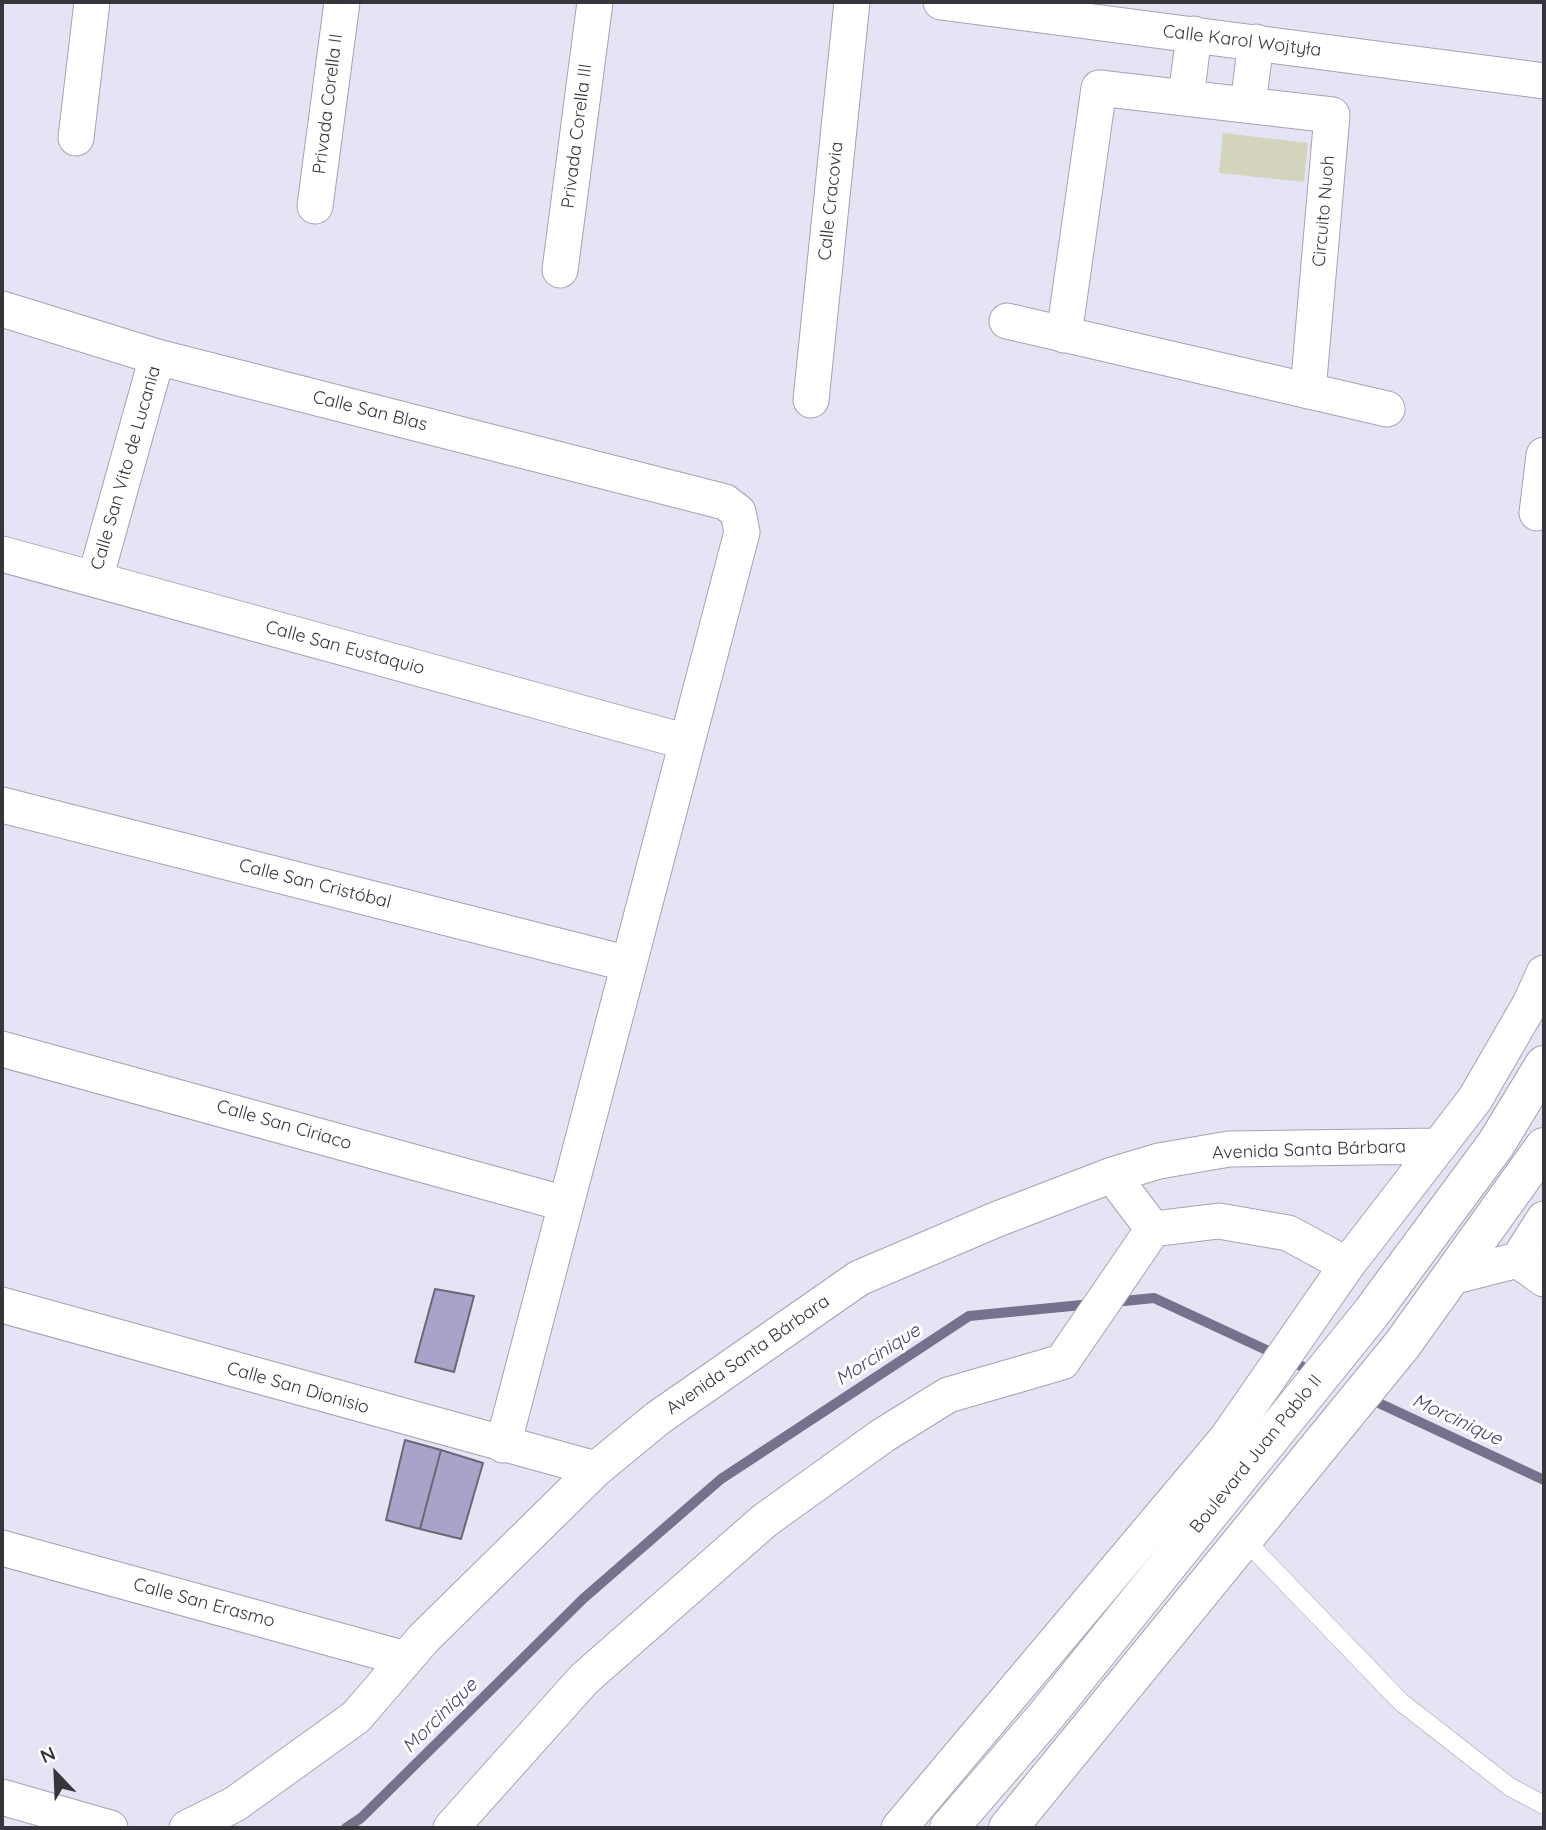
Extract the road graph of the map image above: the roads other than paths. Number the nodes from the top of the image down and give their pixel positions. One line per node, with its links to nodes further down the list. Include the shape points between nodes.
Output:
1 (92, 2): 11 (street)
2 (342, 2): 12 (street, Privada Corella II)
3 (595, 2): 13 (street, Privada Corella III)
4 (852, 2): 19 (street, Calle Cracovia)
5 (940, 2): 6 (street, Calle Karol Wojtyła)
6 (1194, 34): 7 (street, Calle Karol Wojtyła); 9 (street)
7 (1256, 42): 8 (street, Calle Karol Wojtyła); 10 (street)
8 (1544, 81)
9 (1186, 98): 10 (street, Circuito Nuoh); 16 (street, Circuito Nuoh, via 1099,88)
10 (1248, 106): 18 (street, Circuito Nuoh, via 1332,115)
11 (76, 138)
12 (315, 206)
13 (560, 270)
14 (2, 309): 17 (street, Calle San Blas)
15 (1007, 321): 16 (street)
16 (1063, 335): 18 (street)
17 (157, 357): 24 (street, Calle San Vito de Lucania); 25 (street, Calle San Blas, via 725,502 738,512 742,532)
18 (1308, 391): 20 (street)
19 (811, 400)
20 (1387, 409)
21 (1544, 454): 22 (street)
22 (1537, 513)
23 (2, 554): 24 (street, Calle San Eustaquio)
24 (95, 579): 25 (street, Calle San Eustaquio)
25 (687, 742): 27 (street)
26 (2, 805): 27 (street, Calle San Cristóbal)
27 (629, 964): 34 (street)
28 (1540, 993): 31 (street, via 1475,1099)
29 (2, 1049): 34 (street, Calle San Ciriaco)
30 (1544, 1065): 52 (main road, Boulevard Juan Pablo II, via 1496,1144 1372,1312 1045,1717)
31 (1438, 1146): 33 (street, Avenida Santa Bárbara, via 1229,1149); 37 (street)
32 (1544, 1147): 39 (main road)
33 (1112, 1175): 36 (street); 42 (street, Avenida Santa Bárbara, via 859,1278 658,1418)
34 (566, 1204): 41 (street)
35 (1544, 1219): 38 (street)
36 (1153, 1228): 37 (street, via 1219,1221 1288,1233); 50 (street, via 1062,1362 948,1395 764,1521 584,1679)
37 (1347, 1265): 51 (street, via 1227,1438)
38 (1531, 1270): 39 (street)
39 (1451, 1277): 43 (main road, via 1402,1345)
40 (2, 1305): 41 (street, Calle San Dionisio)
41 (503, 1445): 42 (street, Calle San Dionisio)
42 (596, 1469): 45 (street, Avenida Santa Bárbara)
43 (1243, 1538): 47 (lane, via 1401,1702 1510,1787); 53 (main road)
44 (2, 1548): 45 (street, Calle San Erasmo)
45 (406, 1659): 49 (street, Avenida Santa Bárbara, via 356,1717 235,1804)
46 (2, 1797): 48 (street)
47 (1544, 1805)
48 (110, 1828)
49 (187, 1828)
50 (451, 1828)
51 (899, 1828)
52 (949, 1828)
53 (1007, 1828)

